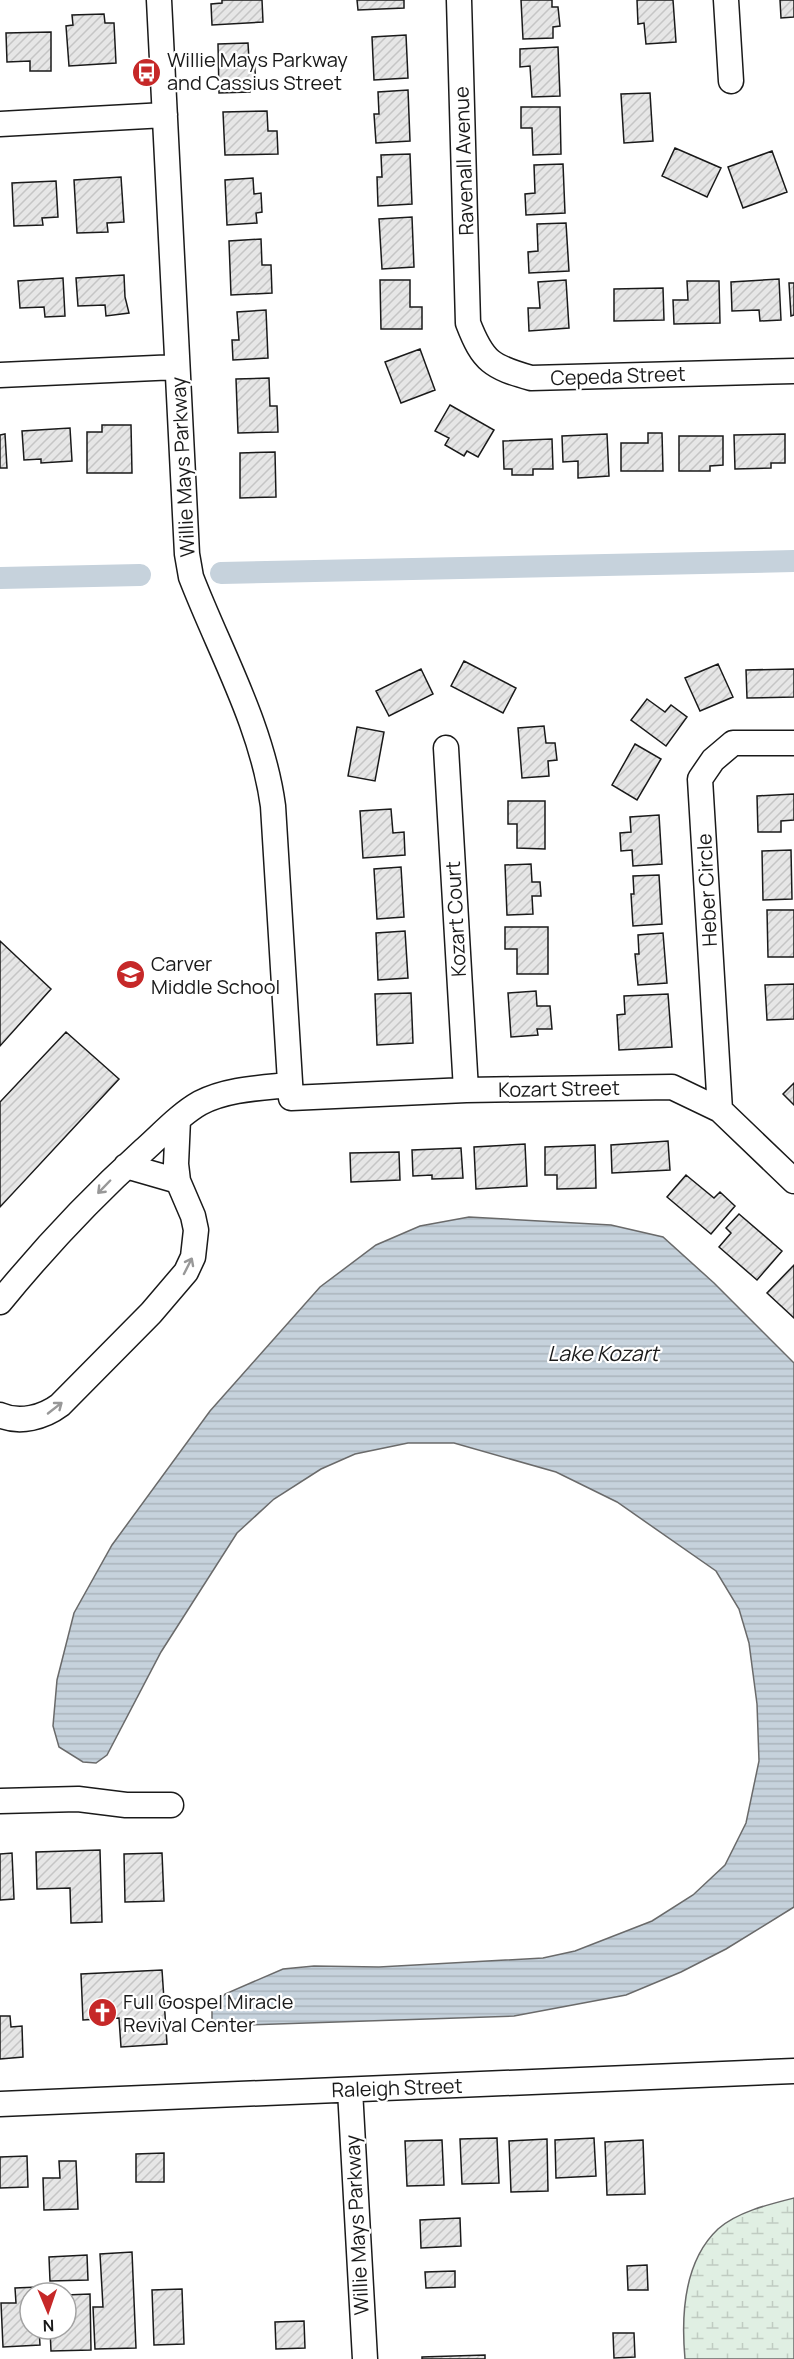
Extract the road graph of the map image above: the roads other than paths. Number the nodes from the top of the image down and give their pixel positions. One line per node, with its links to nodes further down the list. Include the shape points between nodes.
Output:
1 (159, 0): 5 (street, Willie Mays Parkway)
2 (459, 0): 7 (street, Ravenall Avenue)
3 (726, 0): 4 (street)
4 (731, 81)
5 (165, 116): 6 (street); 8 (street, Willie Mays Parkway)
6 (0, 124)
7 (468, 323): 9 (street, Cepeda Street, via 477,346 499,369 531,378)
8 (177, 367): 10 (street); 14 (street, Willie Mays Parkway, via 184,523 191,577 259,740 268,773)
9 (794, 371)
10 (0, 375)
11 (794, 743): 15 (street, Heber Circle, via 733,743 700,778)
12 (446, 748): 13 (street, Kozart Court)
13 (466, 1090): 14 (street, Kozart Street); 15 (street, Kozart Street, via 672,1087)
14 (290, 1092): 16 (street, Kozart Street, via 229,1093 201,1103)
15 (720, 1110): 19 (street, Kozart Street)
16 (178, 1119): 17 (street, Kozart Street); 18 (street)
17 (126, 1166): 18 (street); 20 (street, Kozart Street, one-way to 20)
18 (178, 1181): 21 (street, one-way to 18, via 23,1419 46,1415 60,1405 186,1272 193,1257 196,1230)
19 (794, 1181)
20 (0, 1302)
21 (0, 1415)
22 (0, 1801): 23 (street, via 78,1799)
23 (171, 1805)
24 (794, 2071): 25 (street, Raleigh Street)
25 (350, 2090): 26 (street, Raleigh Street); 27 (street, Willie Mays Parkway)
26 (0, 2104)
27 (364, 2359)

